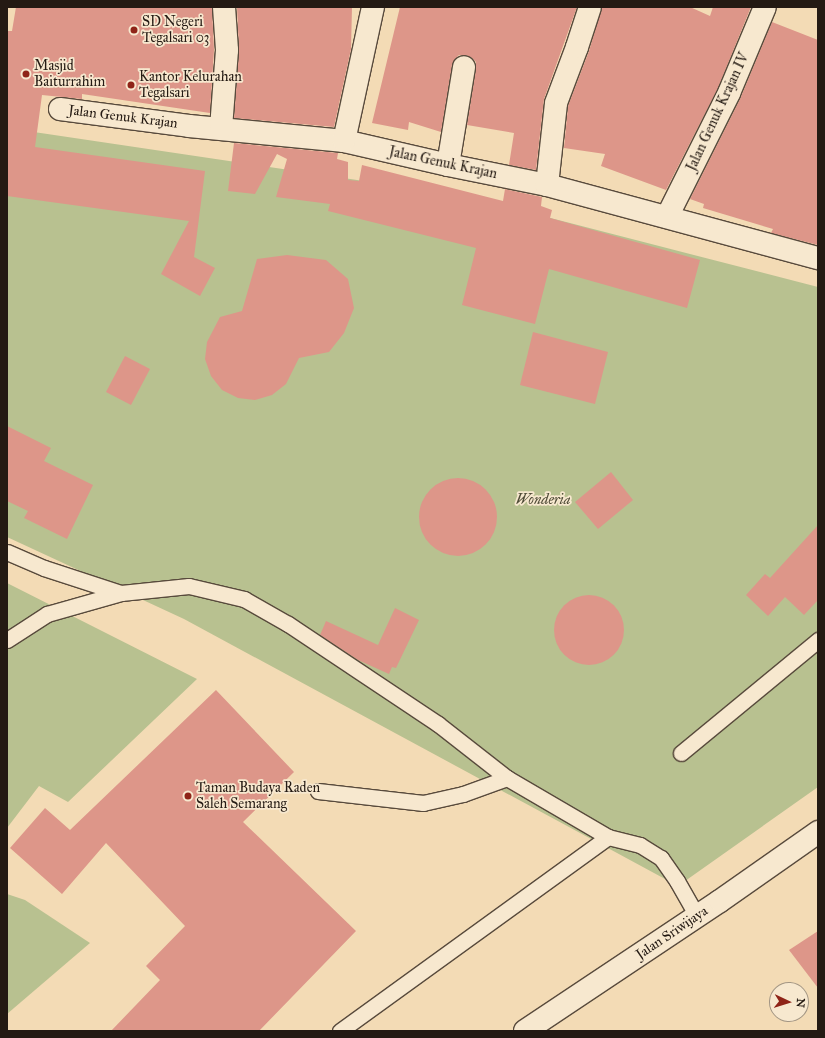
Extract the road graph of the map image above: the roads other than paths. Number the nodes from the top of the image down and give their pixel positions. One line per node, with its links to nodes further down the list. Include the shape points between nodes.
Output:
1 (224, 7): 7 (street, via 227,50)
2 (373, 7): 8 (street)
3 (590, 7): 10 (street, via 556,103)
4 (765, 7): 11 (street, Jalan Genuk Krajan IV, via 729,93)
5 (464, 67): 9 (street)
6 (60, 109): 7 (street, Jalan Genuk Krajan)
7 (221, 128): 8 (street, Jalan Genuk Krajan)
8 (344, 141): 9 (street, Jalan Genuk Krajan)
9 (448, 165): 10 (street, Jalan Genuk Krajan)
10 (548, 185): 11 (street, Jalan Genuk Krajan)
11 (667, 217): 12 (street, Jalan Genuk Krajan)
12 (818, 258)
13 (7, 552): 14 (lane, via 44,568)
14 (121, 593): 15 (lane, via 47,614); 18 (lane, via 189,586 244,598 288,624 438,724)
15 (7, 640)
16 (818, 640): 17 (lane)
17 (681, 753)
18 (507, 778): 19 (lane, via 462,794 423,803); 21 (lane)
19 (318, 791)
20 (818, 832): 22 (street, Jalan Sriwijaya)
21 (608, 837): 22 (lane, via 640,845 661,858); 23 (lane)
22 (697, 916): 24 (street, Jalan Sriwijaya)
23 (340, 1031)
24 (525, 1031)

